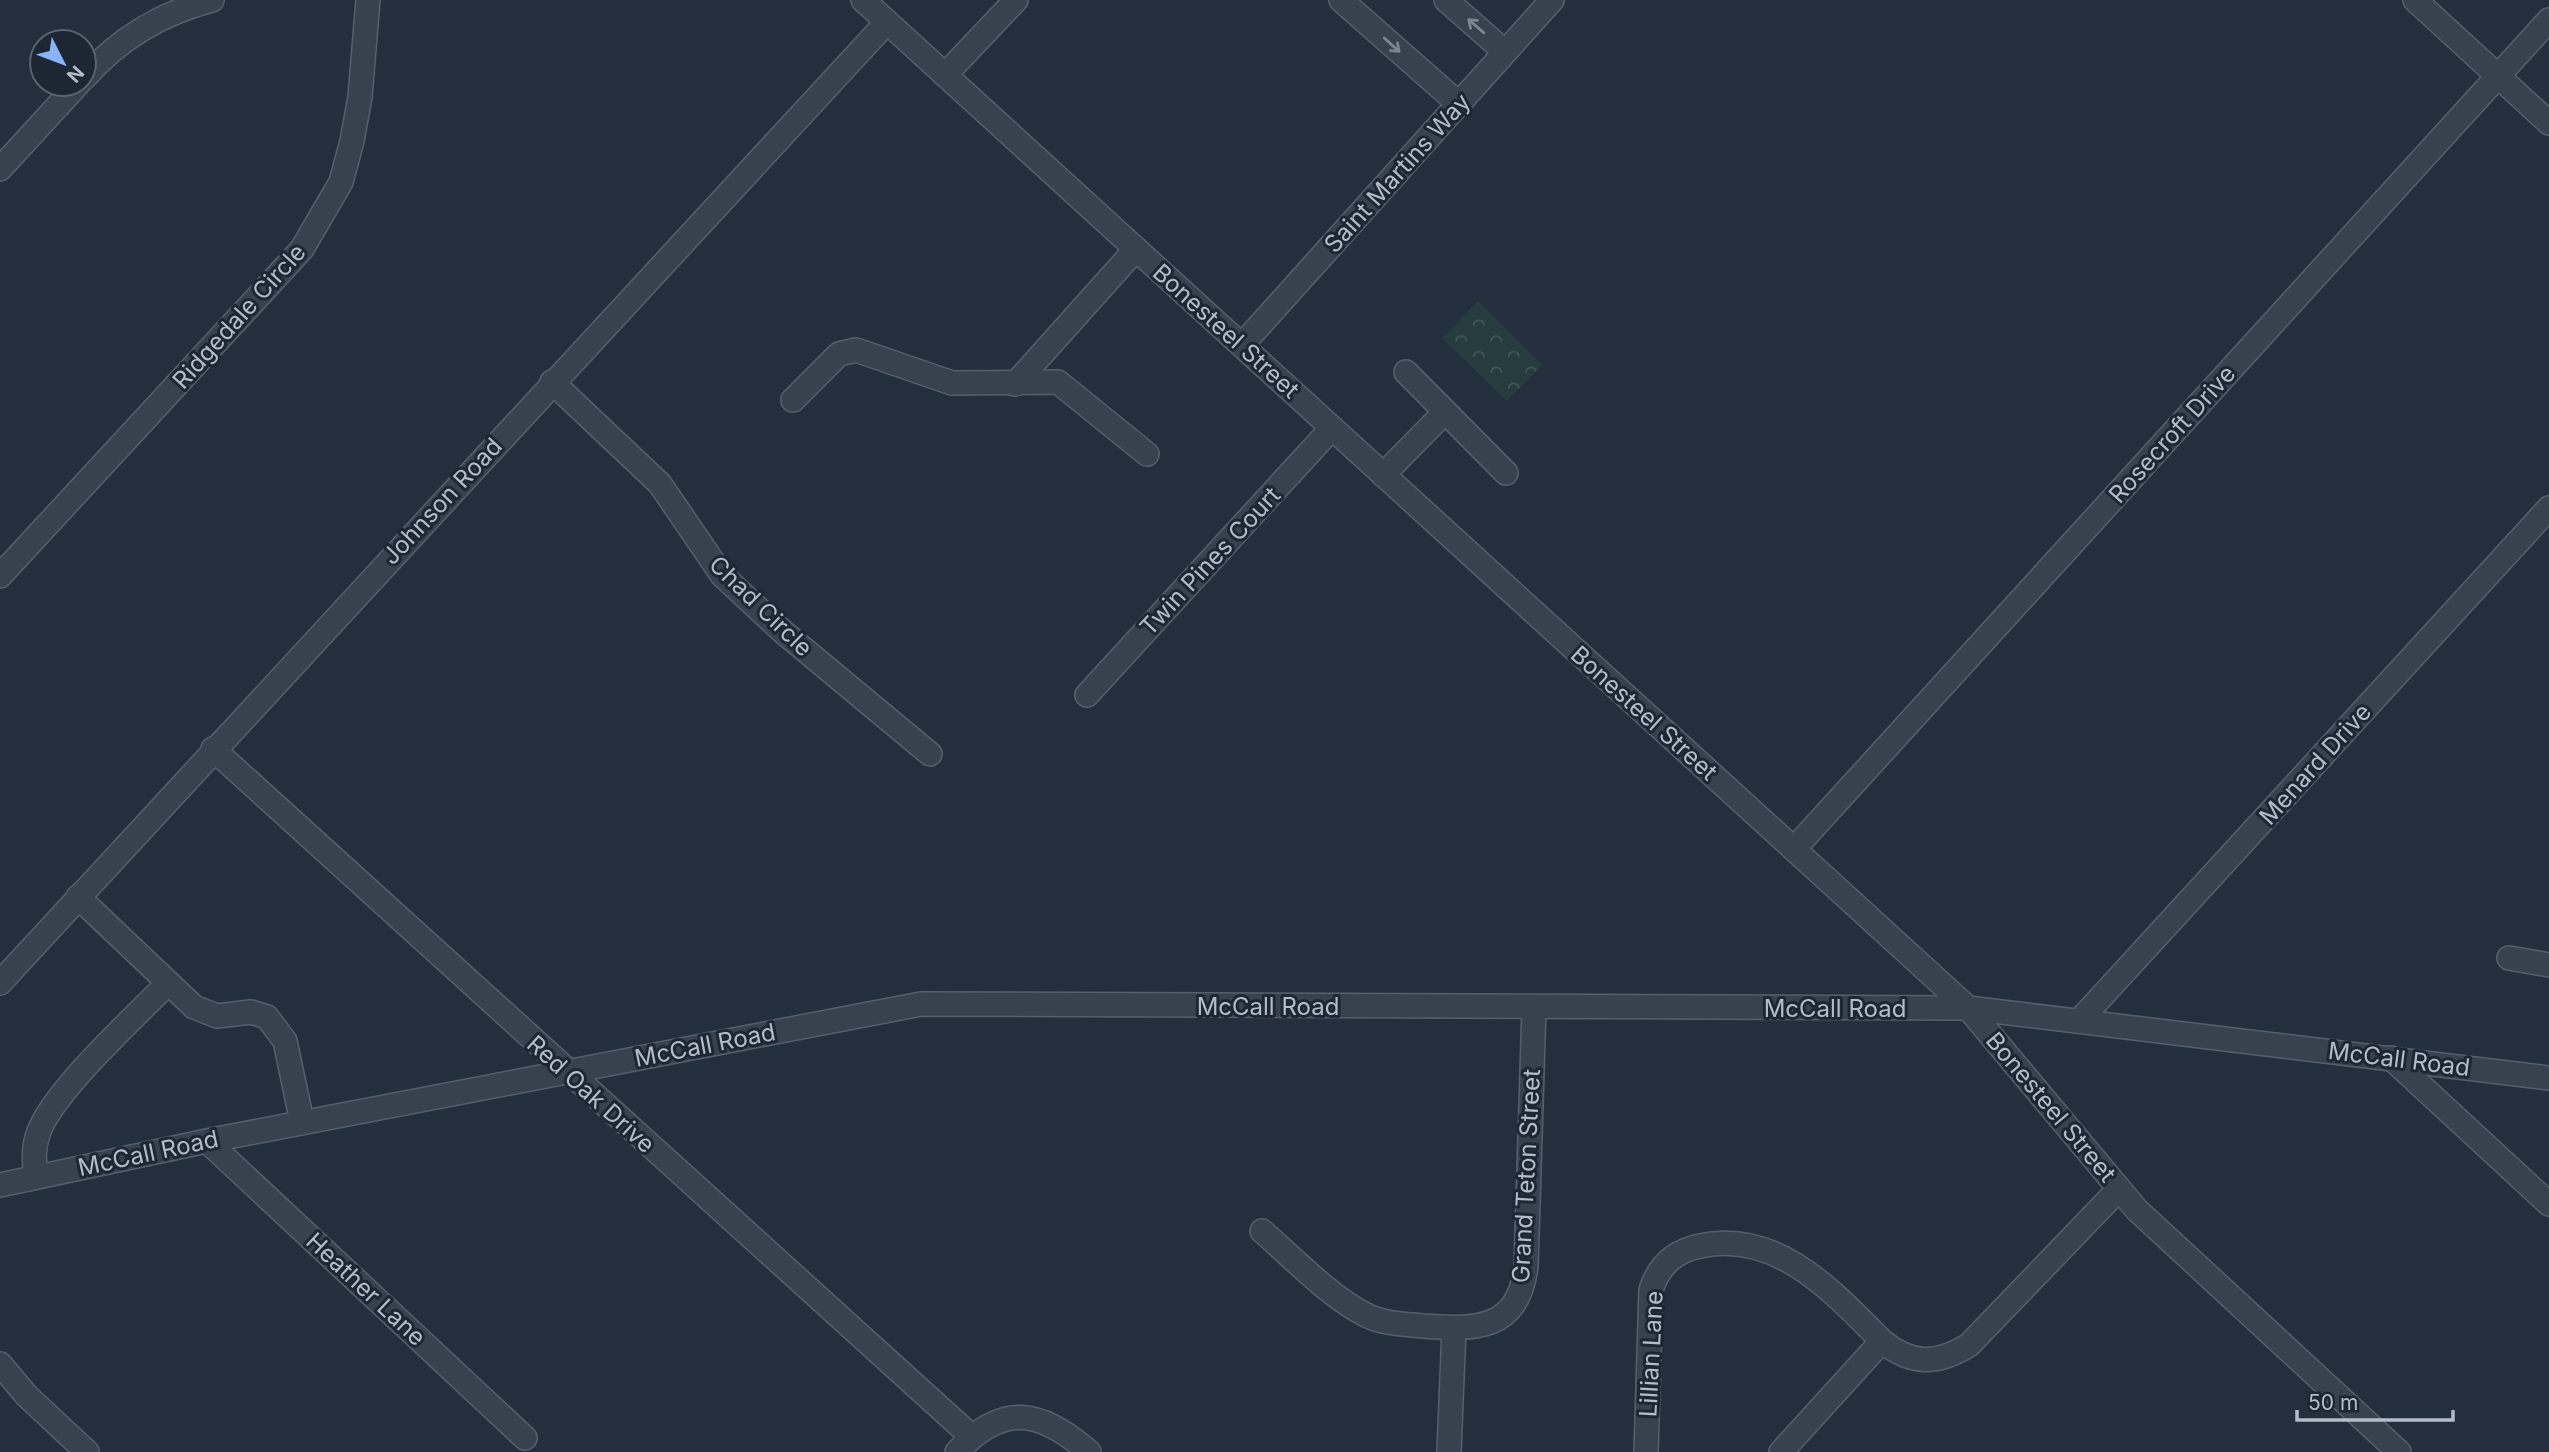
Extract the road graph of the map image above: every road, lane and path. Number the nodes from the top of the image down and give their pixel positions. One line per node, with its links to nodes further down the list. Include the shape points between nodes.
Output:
1 (212, 0): 12 (street, via 154,20)
2 (368, 0): 31 (street, Ridgedale Circle, via 352,141 341,182 302,249)
3 (863, 0): 10 (street, Bonesteel Street)
4 (1016, 0): 13 (street)
5 (1341, 0): 16 (street, one-way to 16)
6 (1447, 0): 11 (street, one-way to 6)
7 (1552, 0): 11 (street, Saint Martins Way)
8 (2415, 0): 14 (street)
9 (2549, 19): 14 (street, Rosecroft Drive)
10 (887, 22): 13 (street, Bonesteel Street); 22 (street, Johnson Road)
11 (1505, 52): 16 (street, Saint Martins Way)
12 (98, 65)
13 (945, 75): 19 (street, Bonesteel Street)
14 (2498, 76): 17 (street); 35 (street, Rosecroft Drive)
15 (65, 98): 18 (street)
16 (1459, 104): 20 (street, Saint Martins Way)
17 (2549, 123)
18 (0, 169)
19 (1136, 249): 20 (street, Bonesteel Street); 23 (street)
20 (1242, 345): 26 (street, Bonesteel Street)
21 (1406, 372): 25 (street)
22 (552, 383): 33 (street, Johnson Road); 34 (street, Chad Circle, via 660,484 722,575)
23 (1015, 384): 24 (street, via 952,383 856,350 839,354); 27 (street, via 1058,382)
24 (793, 400)
25 (1445, 412): 28 (street); 29 (street)
26 (1332, 428): 29 (street, Bonesteel Street); 32 (street, Twin Pines Court)
27 (1147, 454)
28 (1506, 473)
29 (1384, 475): 35 (street, Bonesteel Street)
30 (2549, 508): 43 (street, Menard Drive)
31 (0, 576)
32 (1087, 695)
33 (214, 750): 36 (street, Johnson Road); 45 (street, Red Oak Drive)
34 (930, 754)
35 (1794, 849): 42 (street, Bonesteel Street)
36 (78, 897): 39 (street); 40 (street, Johnson Road)
37 (2509, 958): 38 (street)
38 (2549, 965)
39 (168, 982): 47 (street, via 194,1007 217,1016 251,1013 267,1017 285,1041); 49 (street, via 53,1106 33,1152)
40 (0, 983)
41 (1534, 1007): 42 (street, McCall Road); 45 (street, McCall Road, via 921,1004); 54 (street, Grand Teton Street, via 1523,1288 1515,1305 1499,1319 1482,1326)
42 (1968, 1008): 43 (street, McCall Road); 51 (street, Bonesteel Street)
43 (2081, 1019): 44 (street, McCall Road)
44 (2391, 1058): 46 (street, McCall Road); 52 (street)
45 (566, 1072): 47 (street, McCall Road); 58 (street, Red Oak Drive)
46 (2549, 1078)
47 (302, 1122): 48 (street, McCall Road)
48 (207, 1141): 49 (street, McCall Road); 57 (street, Heather Lane)
49 (36, 1177): 50 (street, McCall Road)
50 (0, 1185)
51 (2119, 1189): 55 (street, Lillian Lane, via 1960,1350 1916,1361); 64 (street, Bonesteel Street)
52 (2549, 1204)
53 (1262, 1231): 54 (street, Grand Teton Street, via 1367,1315 1390,1323)
54 (1454, 1328): 61 (street)
55 (1882, 1341): 62 (street, Lillian Lane, via 1828,1287 1783,1257 1744,1245 1706,1244 1685,1249 1661,1267 1651,1290); 63 (street)
56 (0, 1364): 59 (street, via 27,1396)
57 (525, 1438)
58 (964, 1444): 60 (street, via 995,1422 1020,1417 1047,1421)
59 (88, 1452)
60 (1089, 1452)
61 (1449, 1452)
62 (1646, 1452)
63 (1781, 1452)
64 (2399, 1452)

